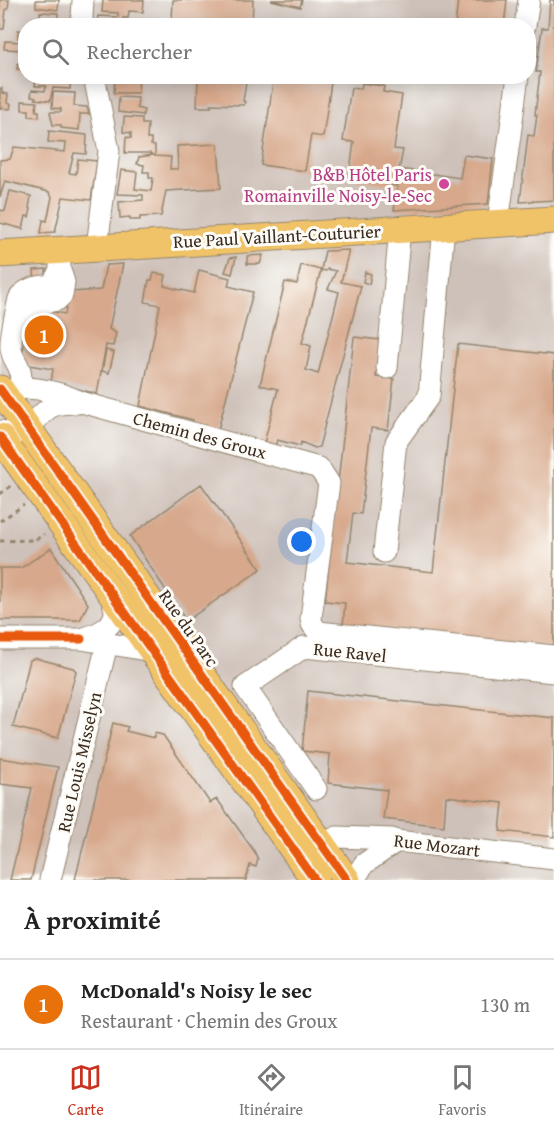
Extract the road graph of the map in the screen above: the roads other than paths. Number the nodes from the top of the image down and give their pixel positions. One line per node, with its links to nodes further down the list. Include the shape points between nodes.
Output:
1 (83, 0): 3 (street)
2 (529, 0): 4 (street)
3 (82, 18)
4 (526, 18)
5 (96, 84): 11 (street, via 109,151)
6 (517, 84): 8 (street)
7 (554, 220): 8 (main road, Rue Paul Vaillant-Couturier)
8 (498, 223): 9 (main road, Rue Paul Vaillant-Couturier)
9 (444, 226): 10 (main road, Rue Paul Vaillant-Couturier); 20 (street, via 429,396 396,442)
10 (400, 229): 11 (main road, Rue Paul Vaillant-Couturier); 14 (street)
11 (97, 247): 13 (main road, Rue Paul Vaillant-Couturier)
12 (0, 254): 13 (main road, Rue Paul Vaillant-Couturier)
13 (60, 260): 15 (street, via 52,285 22,292 19,299 11,348 22,377)
14 (387, 368)
15 (12, 392): 16 (street, Chemin des Groux, via 62,394); 17 (main road, Rue du Parc)
16 (81, 402): 17 (street, Chemin des Groux, via 52,407); 26 (street, Chemin des Groux, via 319,468 329,483 311,618 318,632)
17 (36, 422): 18 (street, via 11,434); 30 (main road, Rue du Parc)
18 (0, 431)
19 (0, 437): 21 (main road, Rue du Parc)
20 (384, 552)
21 (111, 593): 23 (street, via 115,612 110,623 99,633); 25 (main road, Rue du Parc)
22 (0, 639): 23 (street)
23 (81, 639): 24 (street)
24 (107, 645): 25 (street); 33 (street, Rue Louis Misselyn)
25 (152, 651): 30 (main road, Rue du Parc, via 198,716)
26 (554, 656)
27 (554, 672): 28 (street, Rue Ravel, via 304,647 245,687)
28 (316, 789)
29 (397, 841): 30 (street, Rue Mozart); 31 (street, Rue Mozart); 32 (street)
30 (316, 848): 32 (main road, Rue du Parc); 34 (main road, Rue du Parc); 35 (street)
31 (554, 859)
32 (355, 875)
33 (51, 880)
34 (315, 880)
35 (324, 880)

